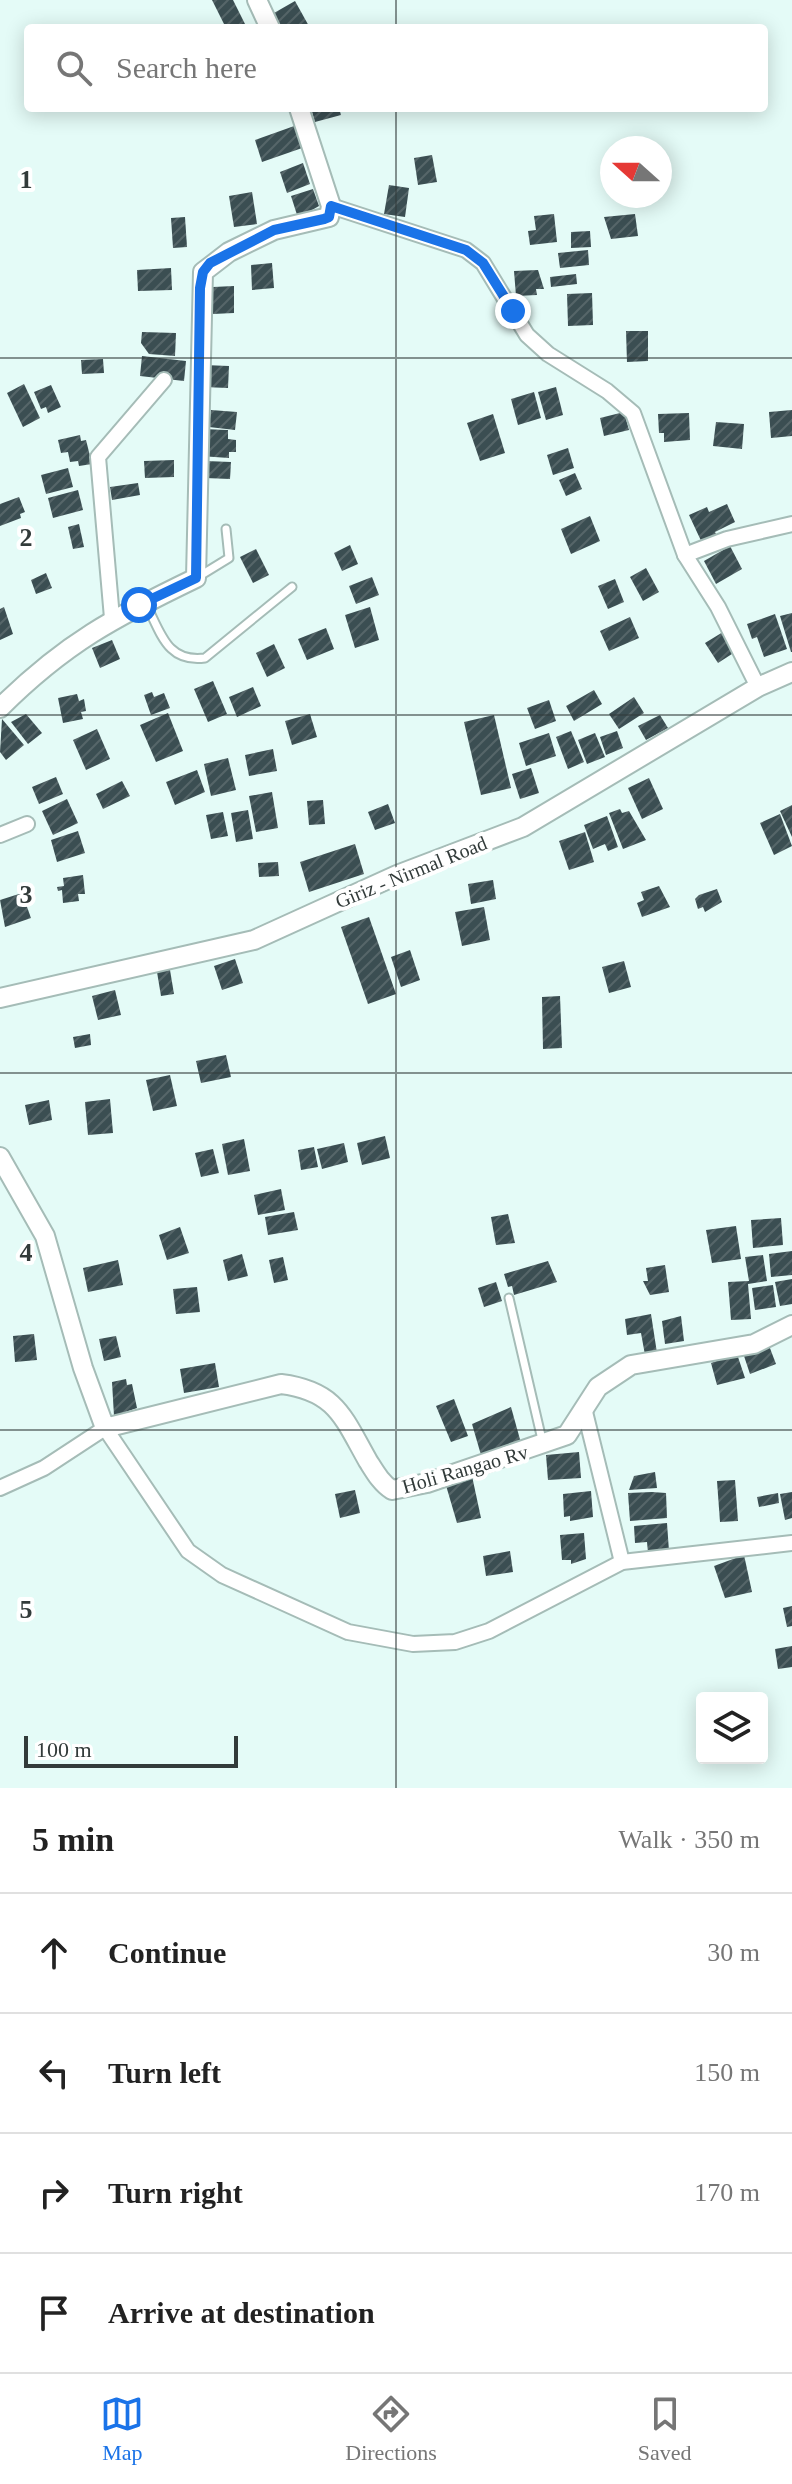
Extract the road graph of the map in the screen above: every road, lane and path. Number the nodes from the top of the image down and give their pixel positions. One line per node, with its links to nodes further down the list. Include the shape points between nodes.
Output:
1 (257, 0): 2 (street)
2 (268, 24)
3 (300, 112): 4 (street)
4 (331, 206): 8 (street, via 466,250 483,263 527,335 633,413); 9 (street, via 329,217 274,230 203,272)
5 (164, 380): 12 (street, via 98,457)
6 (792, 524): 8 (street)
7 (226, 529): 9 (lane, via 229,558)
8 (685, 555): 14 (street)
9 (196, 578): 11 (street)
10 (292, 587): 11 (lane, via 205,658 190,660 169,650)
11 (145, 602): 12 (street)
12 (112, 618): 15 (street, via 76,641)
13 (792, 672): 14 (street, Giriz - Nirmal Road)
14 (758, 687): 18 (street, Giriz - Nirmal Road, via 523,827 397,875 254,940)
15 (0, 708)
16 (27, 824): 17 (street)
17 (0, 835)
18 (0, 998)
19 (0, 1157): 23 (street, via 45,1236)
20 (509, 1298): 24 (lane)
21 (792, 1325): 22 (street, Holi Rangao Rv, via 754,1344 631,1365 598,1387)
22 (584, 1408): 24 (street, Holi Rangao Rv, via 567,1435); 27 (street)
23 (105, 1428): 24 (street, Holi Rangao Rv, via 281,1384 308,1388 340,1411 372,1468 392,1490); 25 (street, Holi Rangao Rv, via 44,1468); 27 (street, via 188,1551 235,1581 348,1632 413,1644 455,1642 489,1631)
24 (543, 1446)
25 (0, 1488)
26 (792, 1543): 27 (street)
27 (622, 1562)

